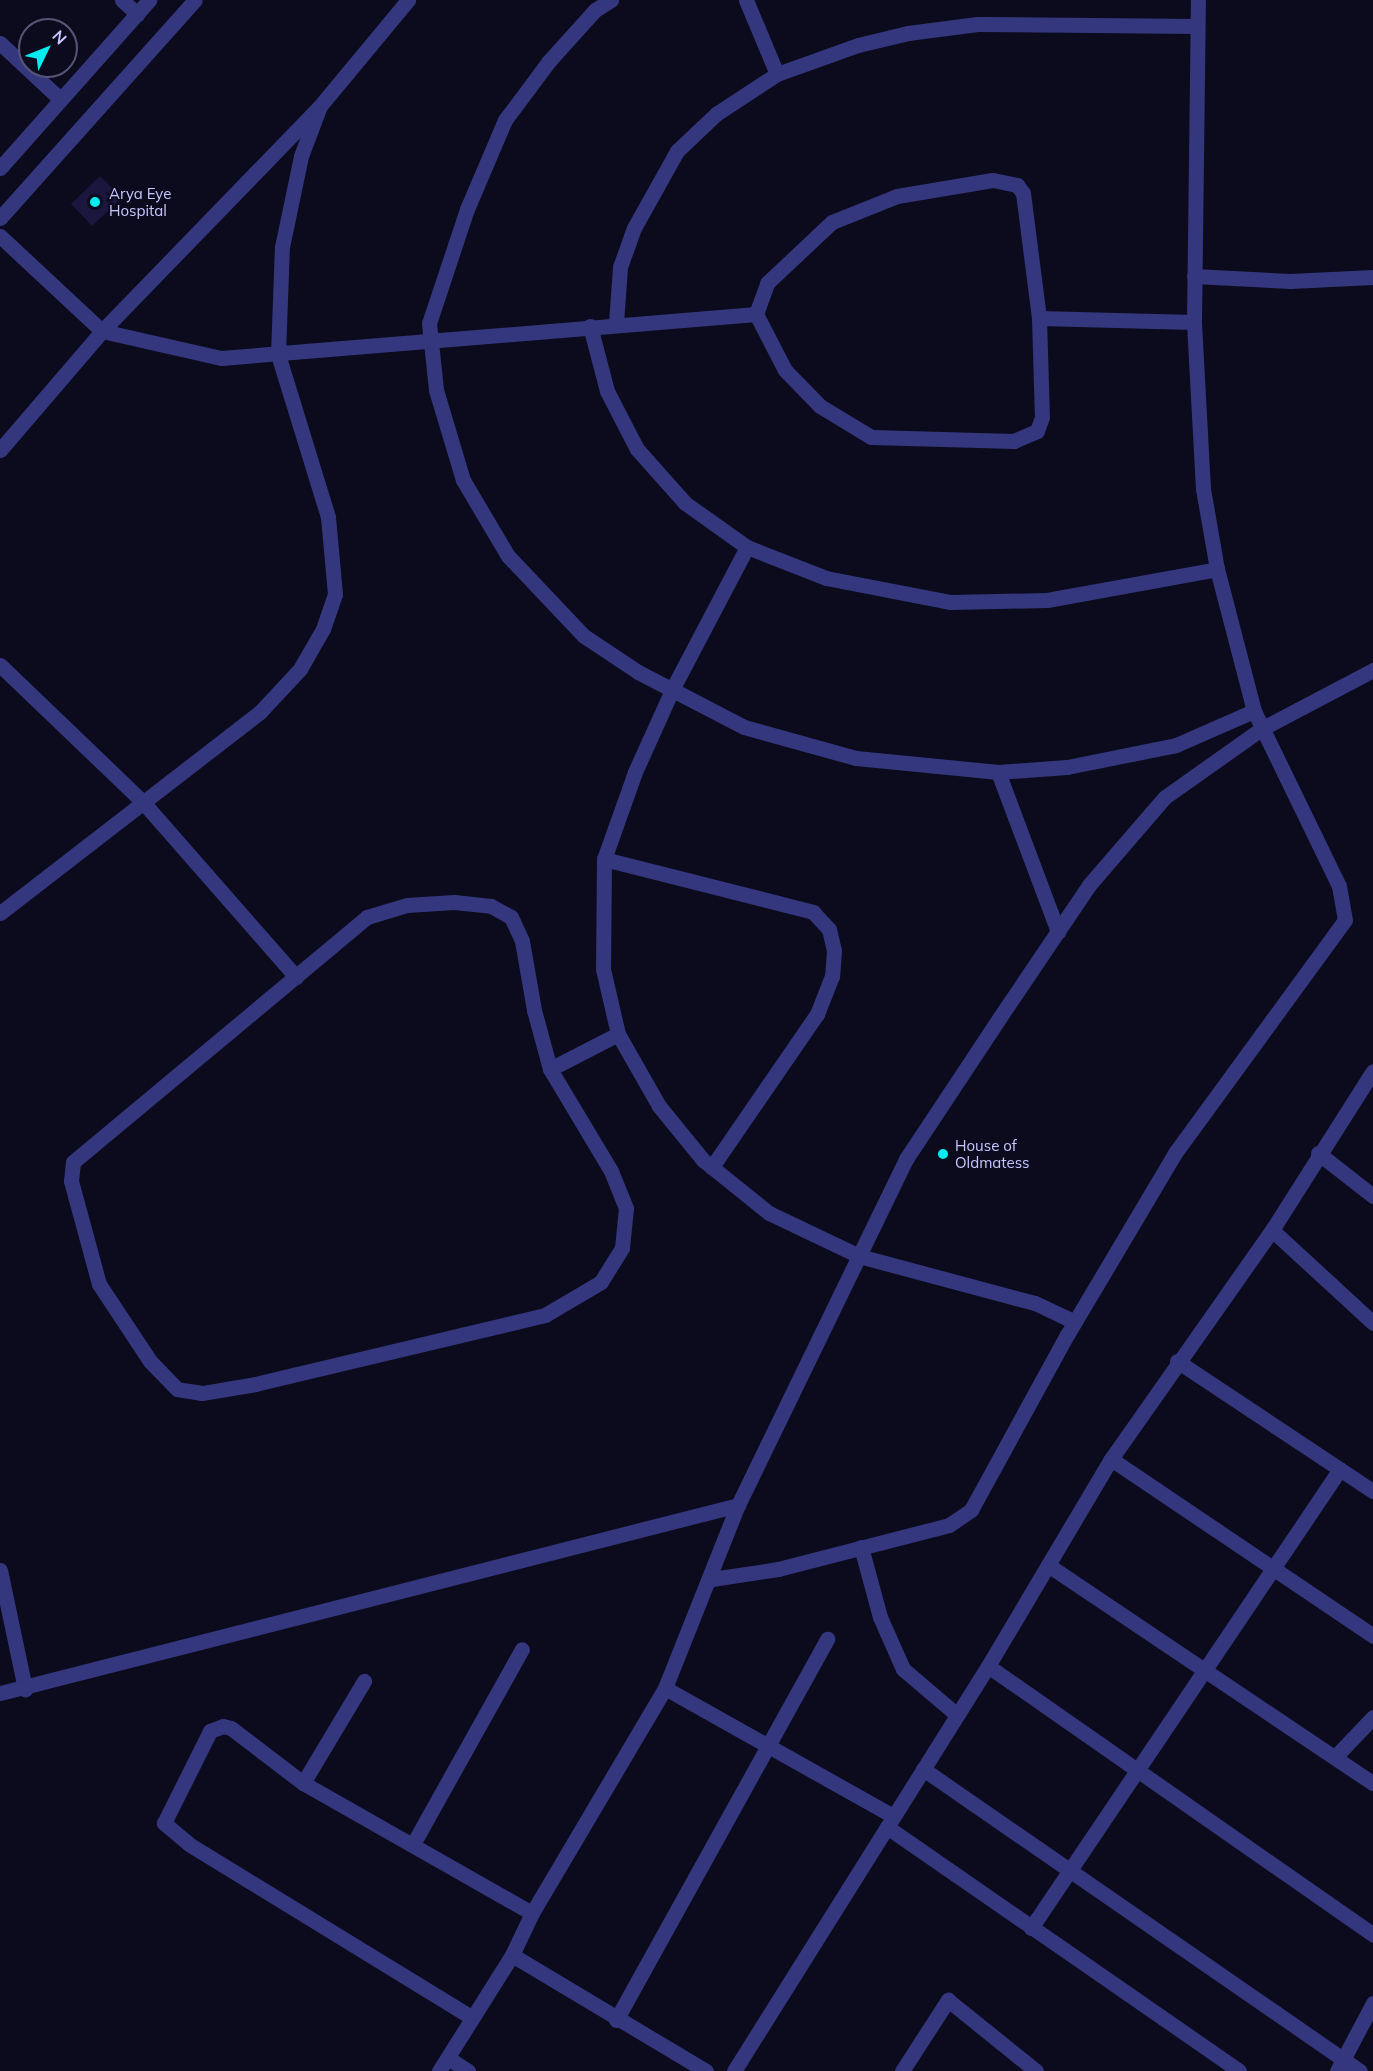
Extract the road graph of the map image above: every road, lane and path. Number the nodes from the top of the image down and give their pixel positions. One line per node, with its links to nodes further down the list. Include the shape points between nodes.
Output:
1 (122, 0): 8 (street)
2 (149, 0): 8 (street)
3 (195, 0): 15 (street)
4 (408, 0): 13 (street)
5 (611, 0): 25 (street, via 595,10 549,61 505,120 437,288 429,323)
6 (746, 0): 11 (street)
7 (1198, 0): 9 (street)
8 (137, 14): 12 (street)
9 (1197, 26): 11 (street, via 977,24 858,45); 17 (street)
10 (0, 44): 12 (street)
11 (777, 74): 22 (street, via 716,114 676,151 634,228 620,267)
12 (60, 99): 14 (street)
13 (320, 106): 24 (street); 26 (street, via 302,156 282,247)
14 (0, 168)
15 (0, 218)
16 (0, 236): 24 (street)
17 (1194, 276): 18 (street, via 1290,281); 21 (street)
18 (1373, 277)
19 (756, 314): 20 (street, via 766,283 832,222 897,196 993,180 1017,185 1023,193); 20 (street, via 785,370 820,406 871,437 931,442 1014,441 1037,431 1042,417); 22 (street)
20 (1039, 318): 21 (street)
21 (1194, 322): 29 (street, via 1203,489)
22 (616, 323): 23 (street)
23 (590, 326): 25 (street); 28 (street, via 607,391 637,449 685,503)
24 (102, 331): 26 (street, via 221,358); 27 (street)
25 (430, 340): 26 (street); 32 (street, via 436,390 463,480 508,556 584,636)
26 (278, 354): 36 (street, via 328,517 334,594 323,629 300,669 260,712)
27 (0, 450)
28 (747, 547): 29 (street, via 826,578 951,602 1047,600); 32 (street)
29 (1217, 569): 33 (street)
30 (0, 665): 36 (street)
31 (1373, 670): 34 (street)
32 (672, 690): 35 (street, via 744,727 856,758); 37 (street, via 635,772)
33 (1254, 711): 34 (street); 35 (street, via 1176,745 1067,767)
34 (1261, 729): 39 (street, via 1165,797 1089,885); 49 (street, via 1339,886 1345,920 1175,1153)
35 (998, 772): 39 (street)
36 (142, 801): 38 (street); 40 (street)
37 (604, 859): 41 (street, via 603,969); 45 (street, via 813,912 829,928 834,950 832,976 817,1014)
38 (0, 913)
39 (1058, 932): 48 (street, via 906,1159)
40 (296, 977): 42 (street, via 367,917 406,905 454,902 491,906 511,917 522,941 534,1010); 42 (street, via 73,1162 71,1181 99,1284 150,1361 177,1389 202,1393 256,1384 545,1315 601,1282 622,1248 626,1208 611,1171)
41 (618, 1034): 42 (street); 45 (street, via 659,1106)
42 (550, 1069)
43 (1373, 1071): 44 (street)
44 (1318, 1153): 46 (street); 47 (street)
45 (712, 1167): 48 (street, via 770,1213)
46 (1373, 1196)
47 (1272, 1230): 50 (street); 51 (street)
48 (859, 1256): 49 (street, via 1035,1303); 55 (street)
49 (1075, 1322): 56 (street, via 971,1510 949,1525)
50 (1373, 1323)
51 (1177, 1361): 52 (street); 53 (street)
52 (1111, 1459): 57 (street); 58 (street)
53 (1340, 1469): 54 (street); 58 (street)
54 (1373, 1491)
55 (738, 1505): 60 (street); 68 (street)
56 (861, 1547): 60 (street, via 778,1569); 70 (street, via 880,1617 903,1669)
57 (1048, 1565): 64 (street); 65 (street)
58 (1273, 1568): 61 (street); 65 (street)
59 (0, 1570): 68 (street)
60 (712, 1579): 67 (street)
61 (1373, 1636)
62 (827, 1639): 72 (street)
63 (522, 1649): 79 (street)
64 (988, 1666): 70 (street); 75 (street)
65 (1205, 1670): 73 (street); 75 (street)
66 (364, 1681): 76 (street)
67 (665, 1688): 72 (street); 81 (street)
68 (25, 1689): 69 (street)
69 (0, 1693)
70 (957, 1715): 74 (street)
71 (1373, 1717): 73 (street)
72 (770, 1748): 78 (street); 87 (street)
73 (1335, 1757): 77 (street)
74 (923, 1768): 78 (street); 80 (street)
75 (1137, 1770): 80 (street); 83 (street)
76 (303, 1783): 79 (street); 86 (street, via 231,1728 223,1726 210,1731 164,1823 189,1844)
77 (1373, 1783)
78 (890, 1822): 82 (street); 93 (street)
79 (413, 1844): 81 (street)
80 (1070, 1870): 82 (street); 89 (street)
81 (532, 1913): 84 (street)
82 (1031, 1928): 96 (street)
83 (1373, 1935)
84 (512, 1955): 86 (street); 87 (street)
85 (1373, 2003): 89 (street)
86 (471, 2017): 88 (street)
87 (616, 2020): 92 (street)
88 (448, 2058): 90 (street); 91 (street)
89 (1340, 2065): 97 (street)
90 (439, 2071)
91 (468, 2071)
92 (706, 2071)
93 (734, 2071)
94 (902, 2071): 95 (street, via 948,2000)
95 (1036, 2071)
96 (1239, 2071)
97 (1360, 2071)

